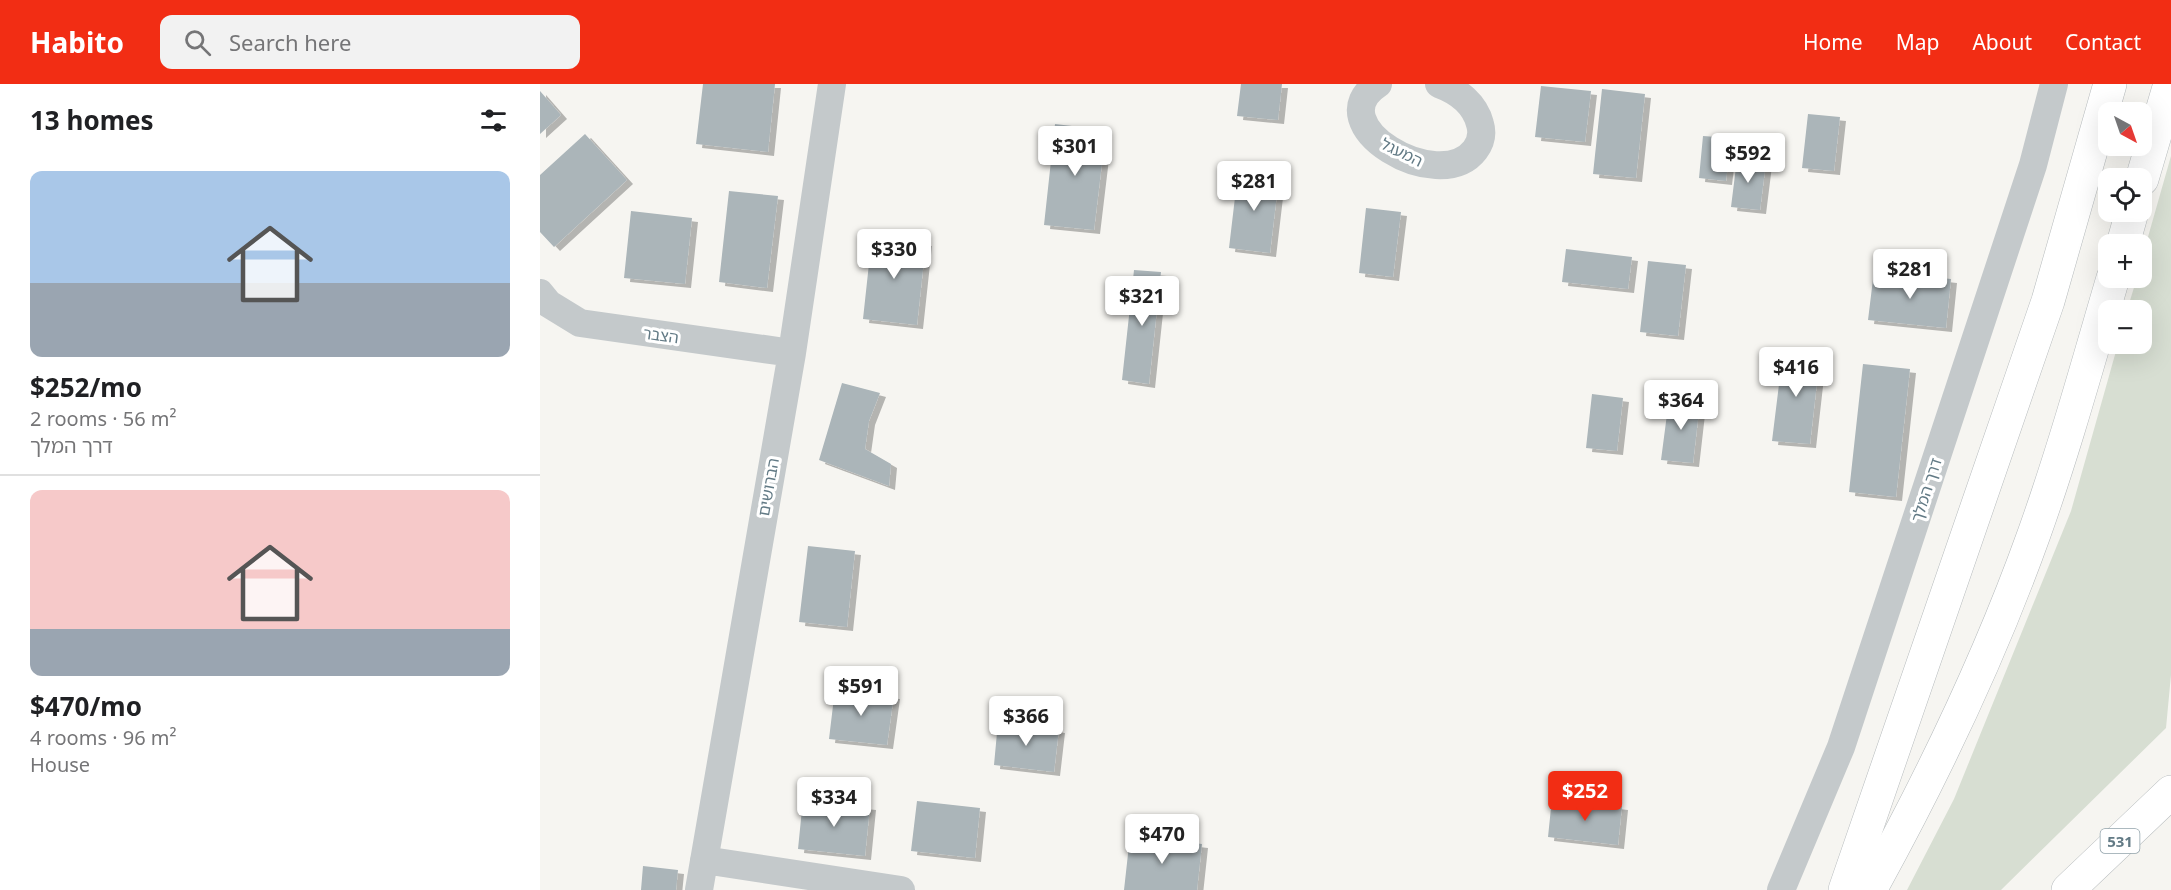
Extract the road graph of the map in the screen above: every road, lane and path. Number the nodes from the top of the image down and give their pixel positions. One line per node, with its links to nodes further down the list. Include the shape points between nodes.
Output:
1 (832, 84): 10 (street, הברושים)
2 (1378, 84): 3 (street, המעגל, via 1368,90 1360,107 1361,124 1391,149 1436,167 1468,159 1479,144 1482,131 1469,102)
3 (1439, 84)
4 (2054, 84): 15 (street, דרך המלך, via 2030,176 1841,747)
5 (2110, 84): 16 (highway, via 2048,301)
6 (2170, 84): 7 (highway)
7 (2145, 168)
8 (2110, 288): 17 (highway, via 2034,534 1998,626 1947,741)
9 (540, 293): 10 (street, הצבר, via 549,304 580,323)
10 (792, 353): 12 (street, הברושים)
11 (2171, 792): 18 (highway, 531)
12 (704, 860): 13 (street, הברושים); 14 (street)
13 (699, 890)
14 (901, 890)
15 (1781, 890)
16 (1845, 890)
17 (1870, 890)
18 (2068, 890)

